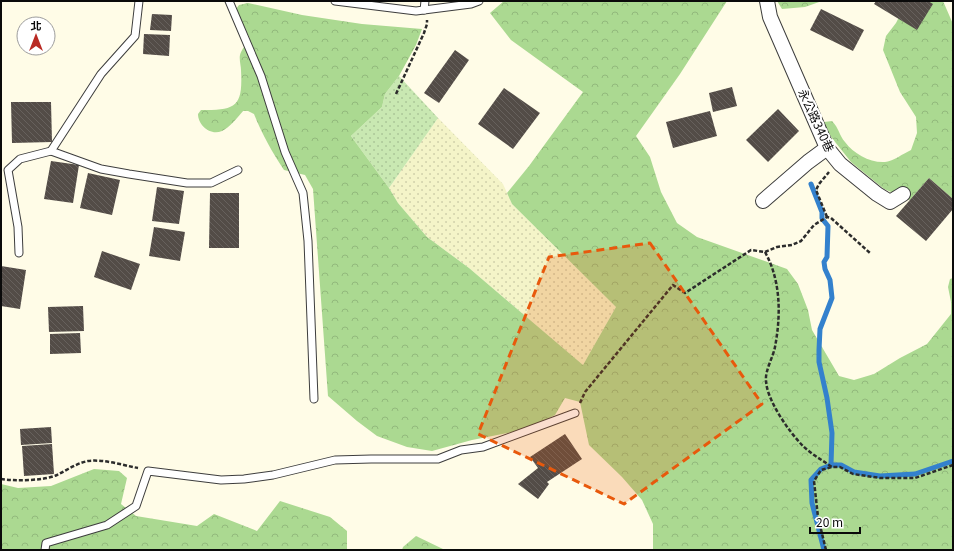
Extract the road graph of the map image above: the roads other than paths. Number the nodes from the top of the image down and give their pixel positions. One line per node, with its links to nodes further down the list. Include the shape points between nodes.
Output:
1 (138, 1): 8 (lane, via 135,36 101,74)
2 (229, 1): 14 (lane, via 261,76 284,152 303,193 308,241)
3 (335, 1): 7 (lane)
4 (425, 1): 7 (lane)
5 (478, 1): 7 (lane)
6 (768, 1): 9 (street, 永公路340巷, via 770,17)
7 (424, 10)
8 (51, 151): 10 (lane, via 101,169 187,183 210,183); 13 (lane, via 20,159 8,170 18,227)
9 (823, 151): 11 (street, 永公路340巷, via 890,202); 12 (street)
10 (238, 170)
11 (903, 194)
12 (763, 201)
13 (19, 253)
14 (314, 399)
15 (575, 413): 16 (lane, via 483,447 462,450 438,459 335,460 273,475 222,480 148,471 136,506 107,525 46,543)
16 (45, 550)

